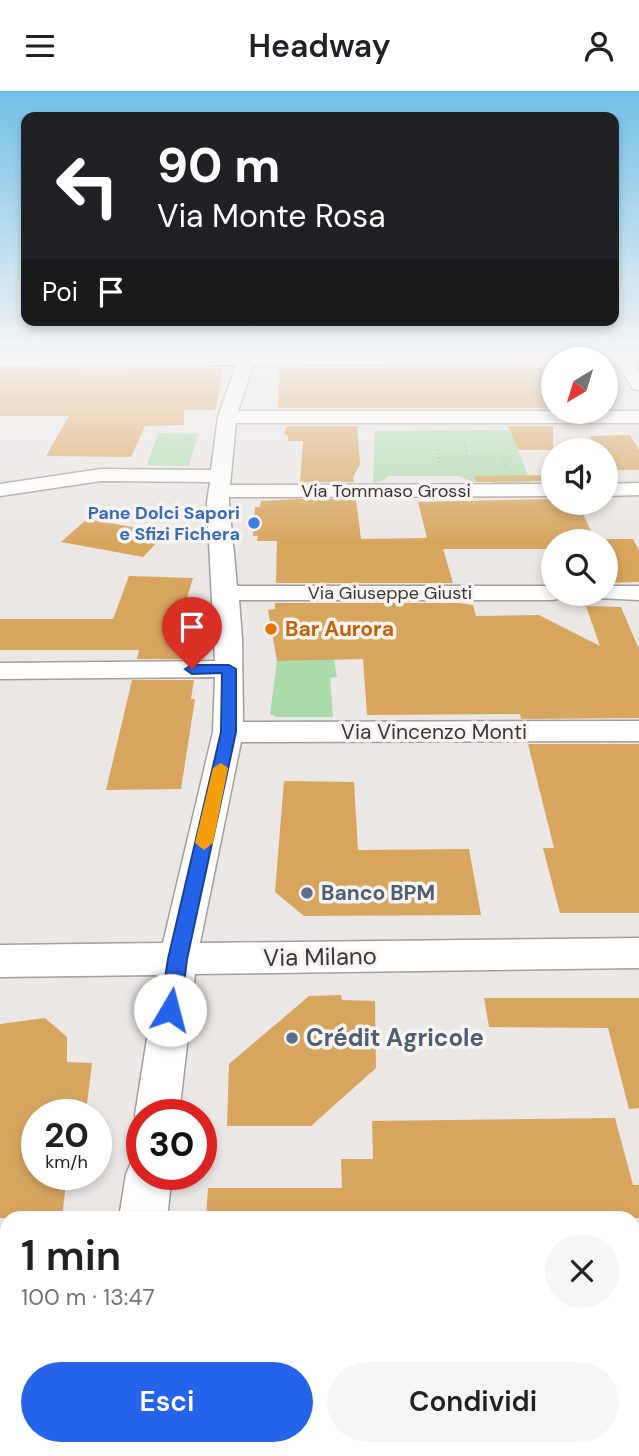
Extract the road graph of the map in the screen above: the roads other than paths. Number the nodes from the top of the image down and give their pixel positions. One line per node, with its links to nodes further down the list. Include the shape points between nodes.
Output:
1 (227, 417): 2 (street); 3 (street)
2 (639, 417)
3 (220, 484): 6 (street, Via Tommaso Grossi, via 101,475); 7 (street, Via Tommaso Grossi); 8 (street)
4 (618, 489): 5 (street)
5 (639, 489)
6 (0, 490)
7 (541, 490)
8 (226, 593): 9 (street, Via Giuseppe Giusti); 12 (street)
9 (541, 593)
10 (618, 593): 11 (street)
11 (639, 593)
12 (229, 669): 13 (street); 15 (street)
13 (0, 670)
14 (639, 731): 15 (street, Via Vincenzo Monti)
15 (228, 732): 17 (street)
16 (639, 953): 17 (street, Via Milano)
17 (178, 959): 18 (street, Via Milano); 19 (street)
18 (0, 961)
19 (159, 1099)
20 (147, 1190): 21 (street)
21 (144, 1211)

